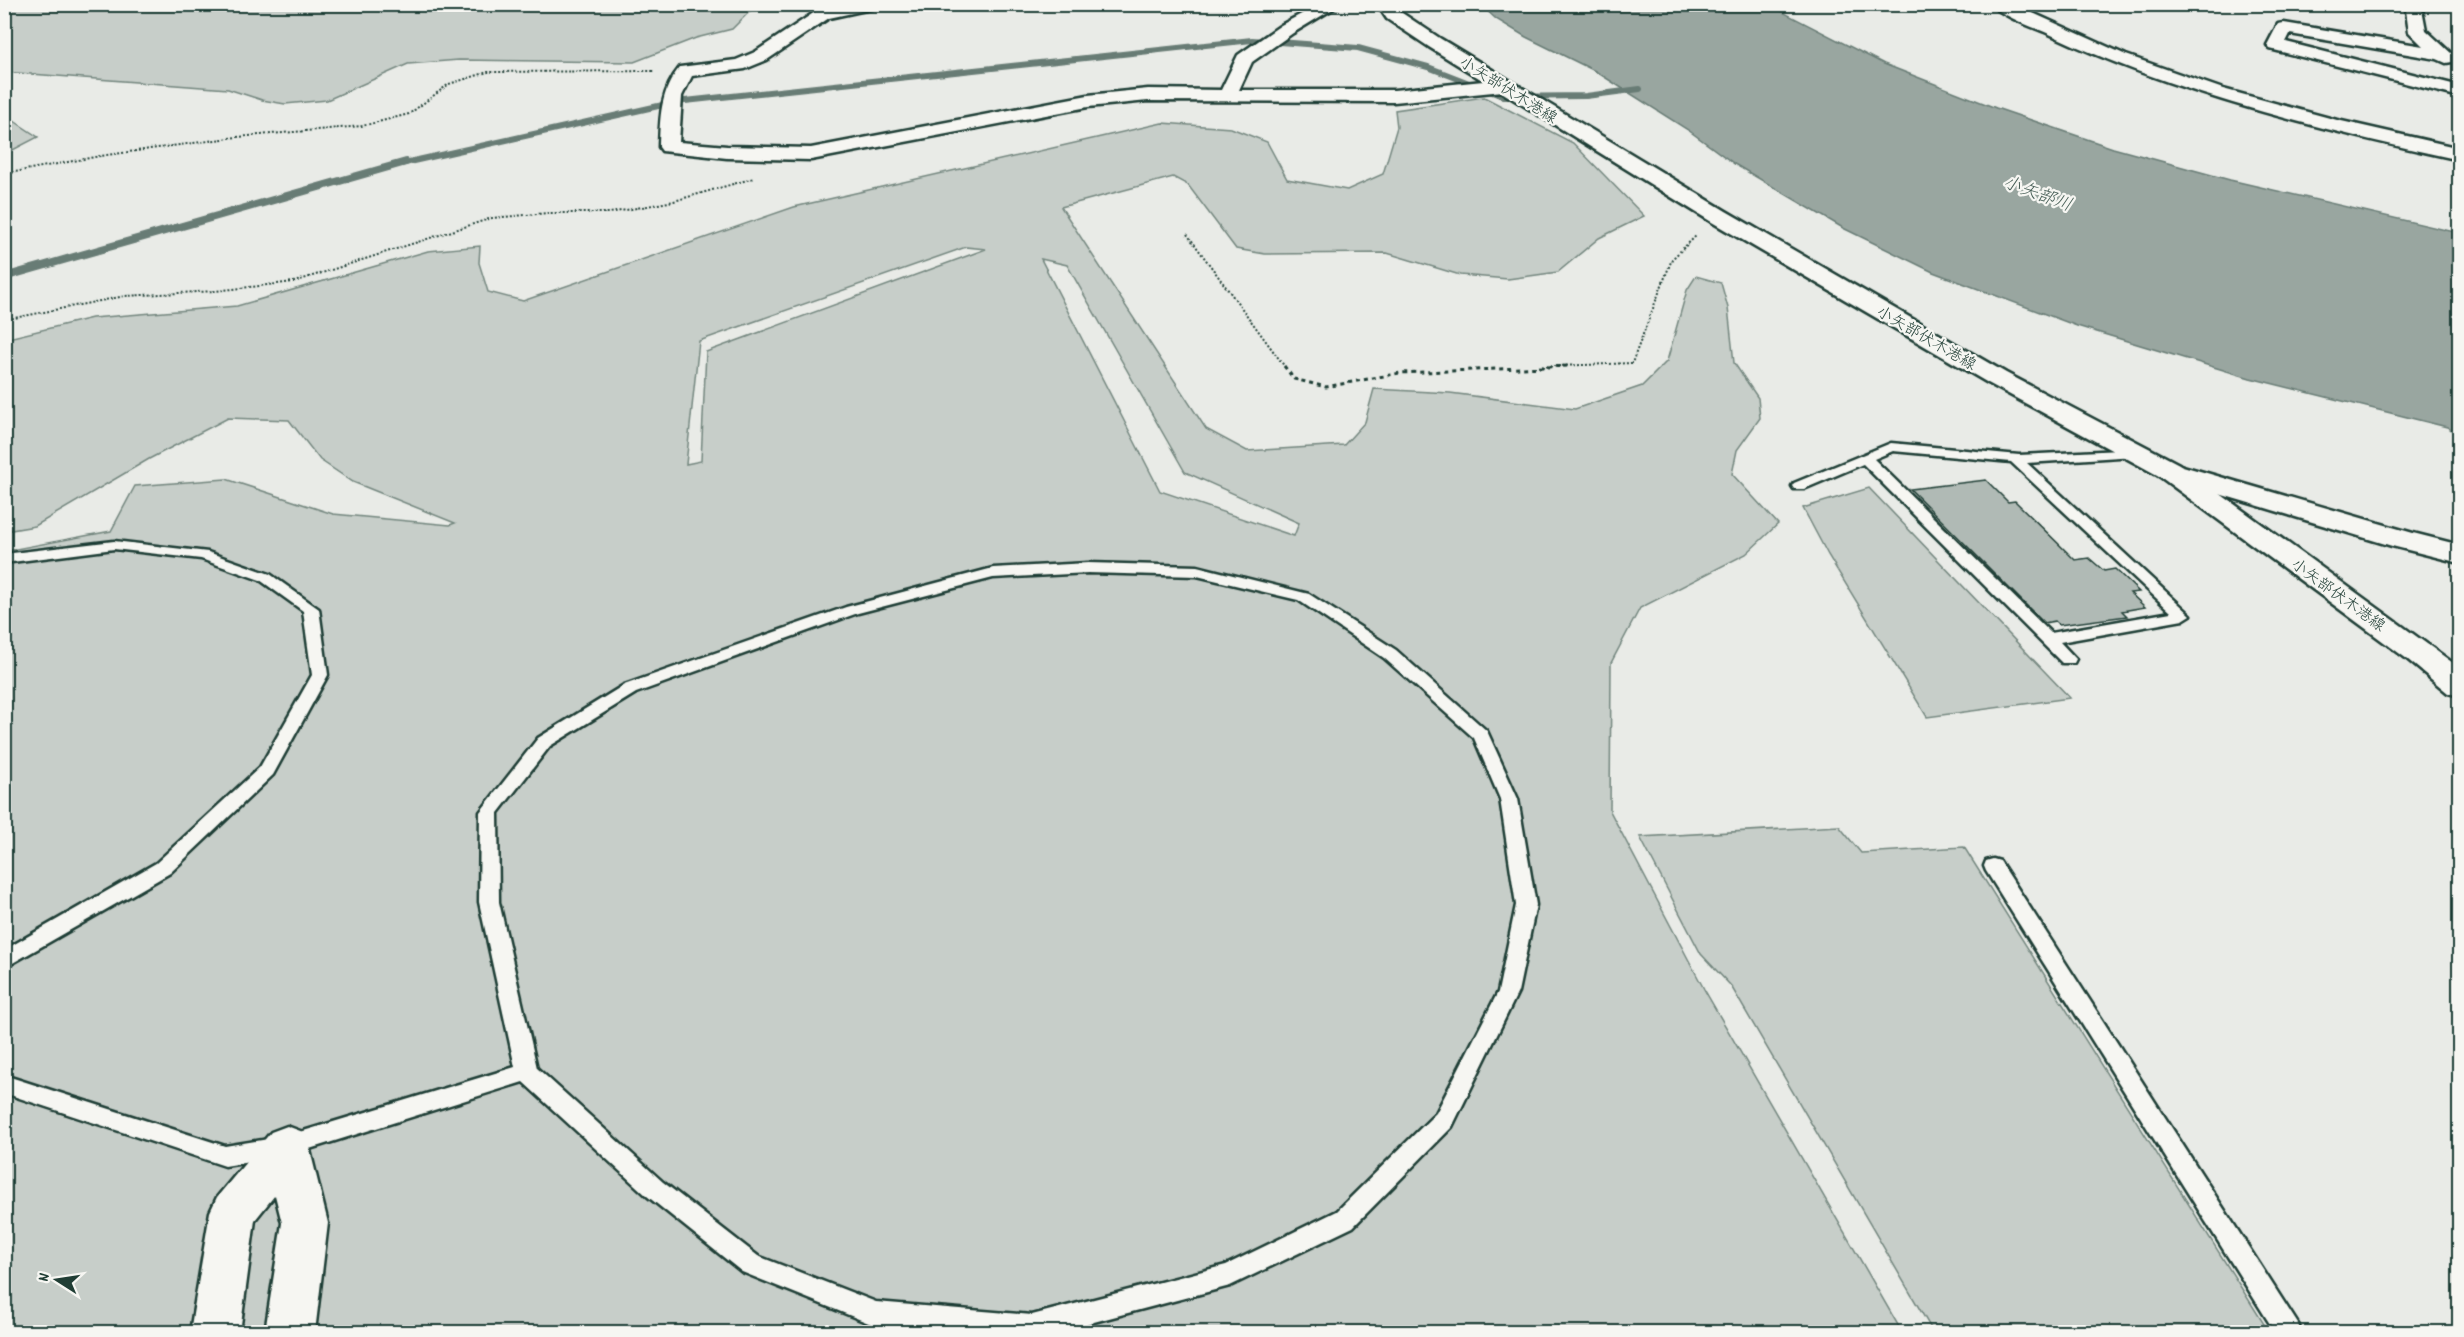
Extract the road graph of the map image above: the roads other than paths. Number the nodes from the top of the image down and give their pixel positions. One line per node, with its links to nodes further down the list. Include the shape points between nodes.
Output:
1 (874, 4): 12 (street, via 824,14 761,56 739,65 686,71 680,77 671,111 669,147 811,154 1088,101)
2 (1333, 4): 12 (street, via 1244,59)
3 (1385, 4): 10 (street, 小矢部伏木港線, via 1401,21)
4 (1999, 4): 13 (street, via 2137,66 2250,103)
5 (2410, 4): 6 (street)
6 (2418, 32): 7 (street); 8 (street)
7 (2449, 37)
8 (2443, 55): 9 (street); 11 (street, via 2284,28 2276,45)
9 (2460, 69)
10 (1503, 85): 12 (street, via 1394,96); 16 (street, 小矢部伏木港線, via 1718,216 1997,378)
11 (2460, 92)
12 (1228, 94)
13 (2380, 136): 14 (street); 15 (street)
14 (2460, 148)
15 (2460, 154)
16 (2135, 452): 18 (lane); 19 (street, 小矢部伏木港線)
17 (1865, 458): 18 (lane, via 1891,447); 20 (lane); 23 (lane)
18 (2015, 459): 23 (lane, via 2184,615)
19 (2169, 470): 21 (street); 25 (street, 小矢部伏木港線)
20 (1799, 486)
21 (2460, 554)
22 (4, 559): 27 (lane, via 114,545 203,555 265,577 311,609 320,675 267,771 163,868)
23 (2047, 639): 24 (lane)
24 (2068, 659)
25 (2460, 685)
26 (1993, 866): 33 (lane)
27 (4, 960)
28 (527, 1072): 28 (lane, via 655,1189 750,1264 876,1314 1032,1327 1230,1275 1345,1219 1444,1120 1508,992 1526,905 1509,799 1480,735 1390,654 1303,597 1197,571 1088,568 993,573 852,610 630,689 544,742 489,812 489,902); 30 (lane)
29 (4, 1084): 30 (lane, via 225,1156)
30 (287, 1146): 31 (street, via 232,1212); 32 (street, via 305,1222)
31 (215, 1332)
32 (290, 1332)
33 (2289, 1332)

